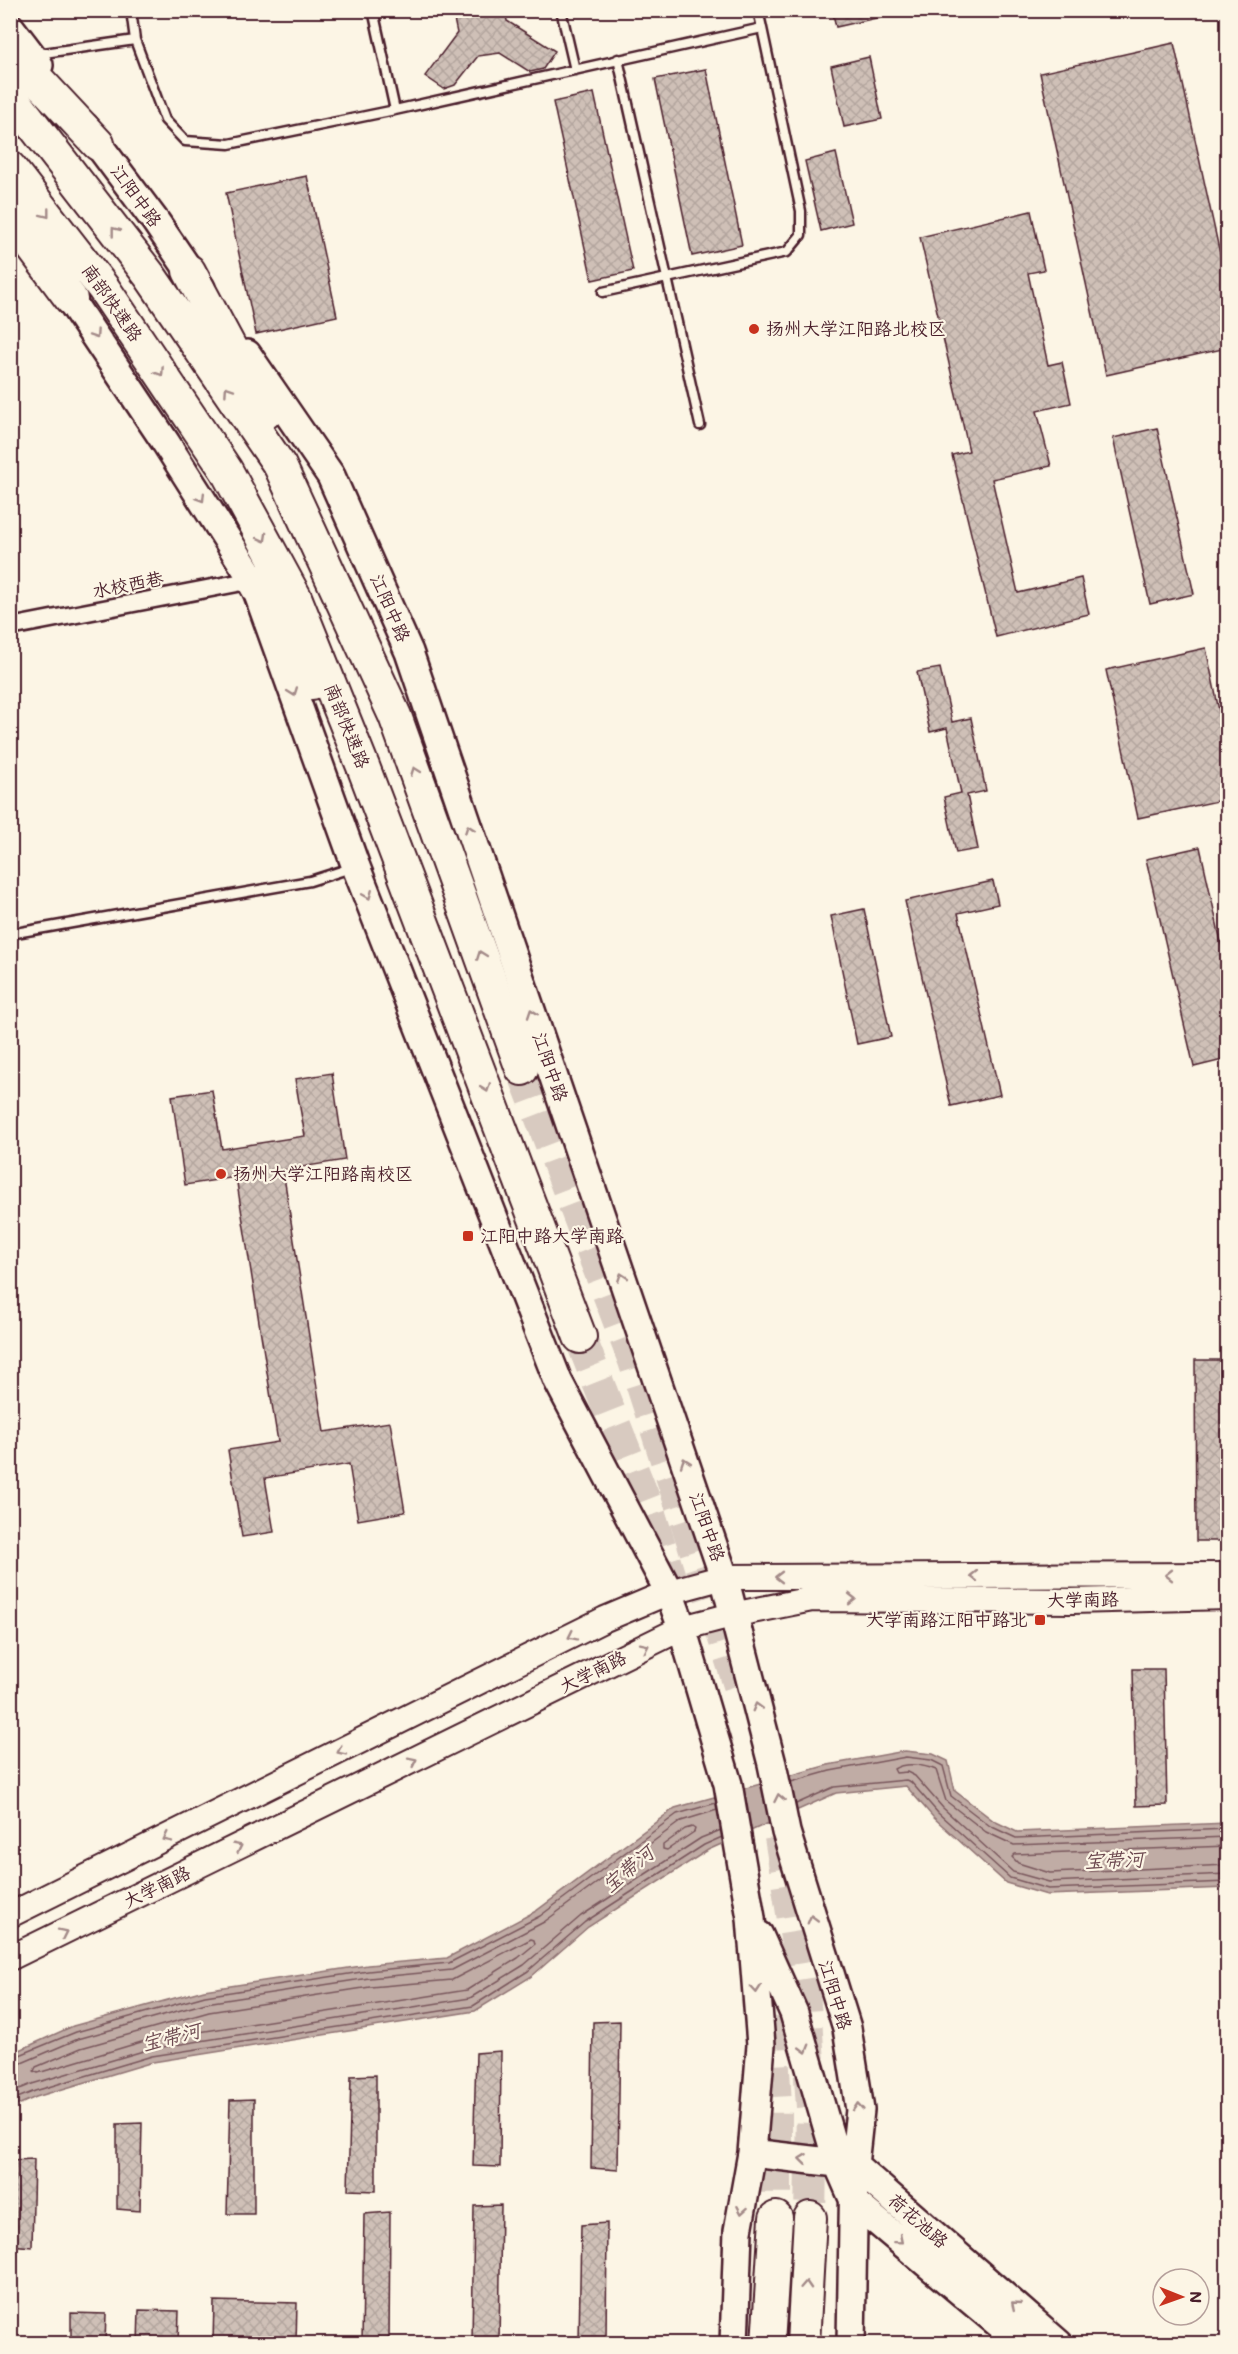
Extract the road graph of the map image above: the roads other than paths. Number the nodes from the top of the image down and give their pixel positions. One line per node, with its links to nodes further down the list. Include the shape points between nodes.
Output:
1 (131, 10): 7 (lane)
2 (373, 10): 12 (lane)
3 (561, 10): 10 (lane)
4 (758, 10): 6 (lane)
5 (10, 27): 8 (main road)
6 (762, 28): 9 (lane); 17 (lane, via 801,211 801,235 787,252)
7 (135, 39): 8 (lane); 12 (lane, via 165,120 184,141 228,144)
8 (21, 52): 13 (highway)
9 (618, 59): 10 (lane); 17 (lane)
10 (575, 70): 12 (lane)
11 (10, 95): 23 (highway, one-way to 11, via 280,466 150,276)
12 (395, 110)
13 (98, 144): 16 (main road, 江阳中路)
14 (10, 168): 26 (highway, 南部快速路, one-way to 26, via 104,289 226,470 295,597)
15 (10, 218): 19 (highway)
16 (189, 272): 23 (highway, via 284,449 370,627); 30 (main road, 江阳中路, one-way to 16, via 409,652 331,476)
17 (667, 279): 18 (lane); 20 (lane)
18 (603, 292)
19 (71, 300): 21 (main road, 江阳中路, one-way to 21)
20 (700, 425)
21 (253, 580): 22 (street, 水校西巷); 24 (main road, 江阳中路, one-way to 24); 26 (highway, via 318,693 430,974)
22 (10, 627)
23 (395, 716): 27 (highway, one-way to 23)
24 (356, 867): 25 (lane, via 310,881); 31 (main road, 江阳中路, one-way to 31, via 558,1381)
25 (10, 934)
26 (470, 1045): 28 (highway, 南部快速路, one-way to 28)
27 (522, 1069)
28 (580, 1337)
29 (1227, 1575): 30 (main road, 大学南路, one-way to 30)
30 (724, 1577): 31 (main road, 大学南路); 33 (main road, 江阳中路)
31 (669, 1592): 34 (main road, 江阳中路); 35 (main road, 大学南路, one-way to 35, via 605,1619)
32 (1227, 1597): 33 (main road, 大学南路, one-way to 32, via 812,1599 1072,1601)
33 (732, 1615): 34 (main road, 大学南路); 39 (main road, 江阳中路, one-way to 33, via 860,2110 847,2028 786,1832)
34 (682, 1628): 36 (main road, 江阳中路, via 728,1784); 37 (main road, 大学南路, one-way to 34)
35 (10, 1915)
36 (751, 1918): 38 (main road, 江阳中路, one-way to 38, via 761,2045); 39 (main road, 江阳中路, one-way to 39, via 794,2013)
37 (10, 1958)
38 (752, 2152): 39 (main road, one-way to 38); 43 (main road, 江阳中路, one-way to 43, via 738,2231)
39 (846, 2164): 40 (main road, 江阳中路); 48 (main road, 荷花池路, one-way to 39)
40 (855, 2203): 46 (main road, 江阳中路); 47 (main road, 荷花池路, one-way to 47)
41 (776, 2218): 44 (highway)
42 (810, 2218): 45 (highway, one-way to 42)
43 (734, 2343)
44 (768, 2343)
45 (803, 2343)
46 (851, 2343)
47 (1023, 2343)
48 (1059, 2343)

